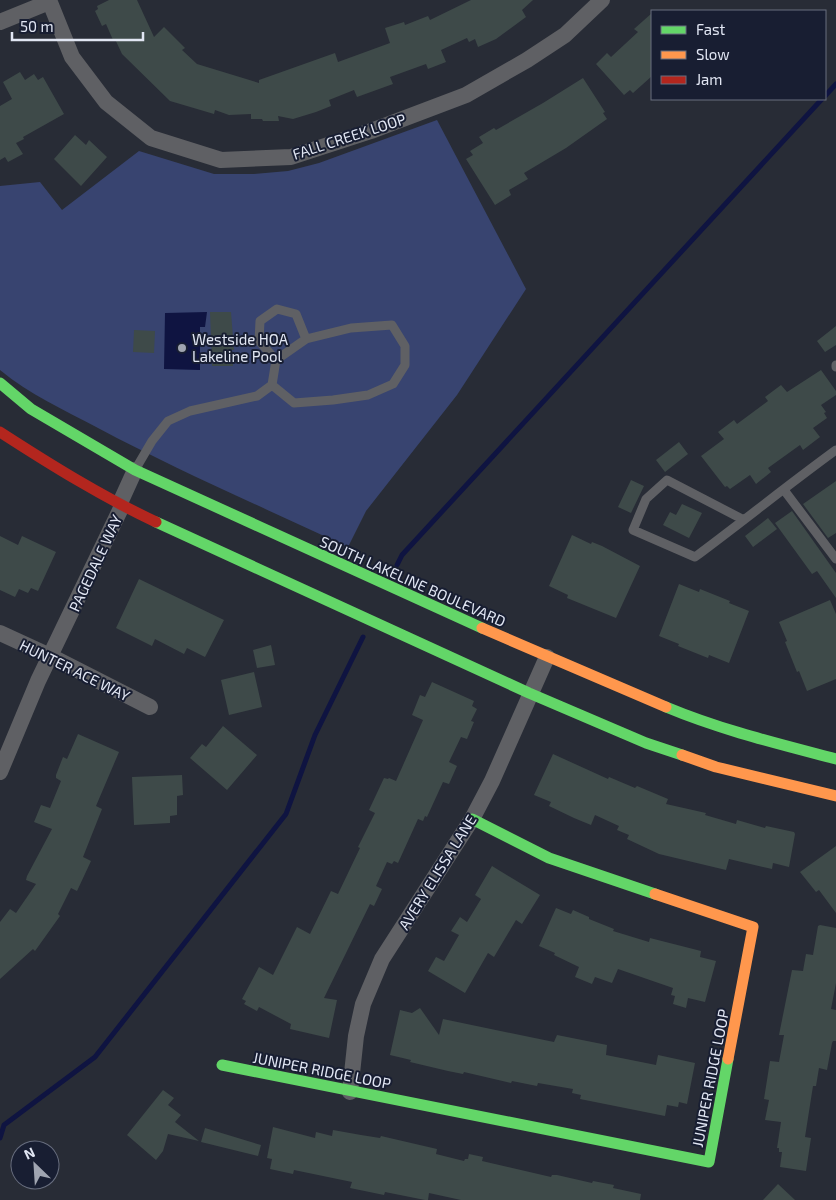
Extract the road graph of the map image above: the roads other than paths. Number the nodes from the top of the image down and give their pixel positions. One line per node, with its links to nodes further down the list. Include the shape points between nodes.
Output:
1 (602, 0): 2 (street, FALL CREEK LOOP, via 565,35 466,94 291,157 221,160 150,138 106,102 72,57)
2 (49, 1): 3 (street)
3 (0, 22)
4 (306, 339): 5 (lane); 5 (lane, via 296,314 277,309 260,321 259,341); 7 (lane, via 351,328 392,325 405,346 405,365 393,384 368,395 294,403)
5 (276, 360): 7 (lane)
6 (0, 383): 11 (main road, SOUTH LAKELINE BOULEVARD, via 31,409)
7 (272, 385): 11 (lane, via 257,396 190,410 168,421)
8 (0, 432): 13 (main road)
9 (833, 452): 10 (lane); 12 (lane)
10 (836, 463)
11 (135, 470): 13 (street, PAGEDALE WAY, via 120,503); 18 (main road, SOUTH LAKELINE BOULEVARD)
12 (784, 490): 14 (lane); 15 (lane)
13 (122, 506): 17 (street, PAGEDALE WAY); 19 (main road)
14 (744, 520): 14 (lane, via 695,557 633,530 646,499 667,480)
15 (836, 559)
16 (0, 634): 17 (street, HUNTER ACE WAY)
17 (50, 656): 20 (street, HUNTER ACE WAY); 22 (street, PAGEDALE WAY)
18 (547, 657): 19 (street, AVERY ELISSA LANE); 21 (main road, SOUTH LAKELINE BOULEVARD, via 696,720)
19 (529, 693): 23 (main road, via 646,743 716,767); 24 (street, AVERY ELISSA LANE)
20 (150, 707)
21 (836, 759)
22 (0, 772)
23 (836, 796)
24 (472, 819): 26 (street, AVERY ELISSA LANE, via 382,959 363,1004); 26 (main road, JUNIPER RIDGE LOOP, via 549,858 753,927 709,1162)
25 (222, 1065): 26 (main road, JUNIPER RIDGE LOOP)
26 (350, 1092)

